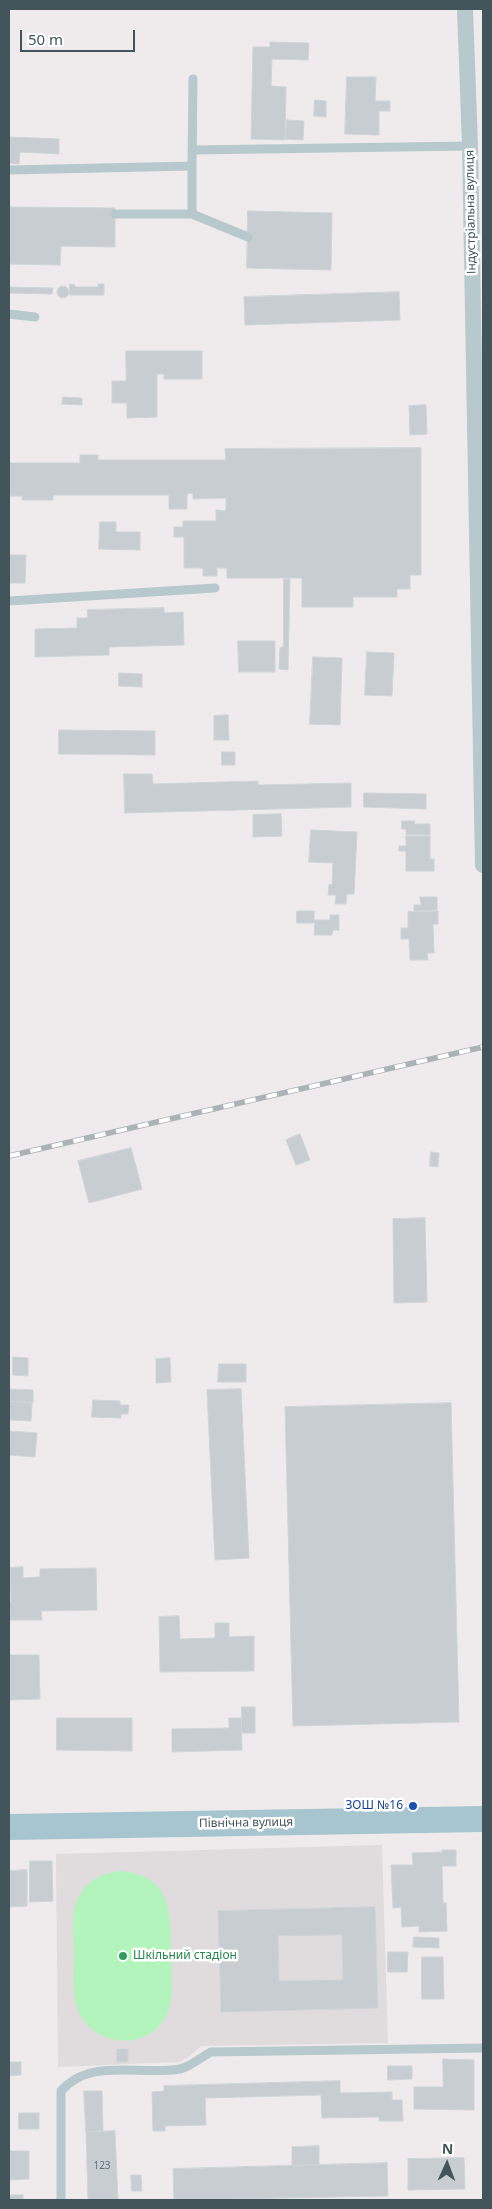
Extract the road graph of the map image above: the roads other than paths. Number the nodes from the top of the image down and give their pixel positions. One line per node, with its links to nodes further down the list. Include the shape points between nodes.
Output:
1 (465, 9): 3 (street, Індустріальна вулиця)
2 (193, 79): 4 (lane)
3 (470, 146): 4 (lane); 12 (street, Індустріальна вулиця)
4 (192, 150): 5 (lane)
5 (192, 166): 6 (lane); 8 (lane)
6 (9, 170)
7 (115, 214): 8 (lane)
8 (192, 214): 9 (lane)
9 (248, 237)
10 (9, 314): 11 (lane)
11 (35, 317)
12 (479, 466): 15 (street, Індустріальна вулиця)
13 (216, 588): 14 (lane)
14 (9, 601)
15 (483, 865)
16 (483, 1819): 17 (main road, Північна вулиця)
17 (9, 1827)
18 (483, 2048): 19 (lane, via 211,2052 181,2068 83,2074 68,2082 61,2091)
19 (61, 2200)

